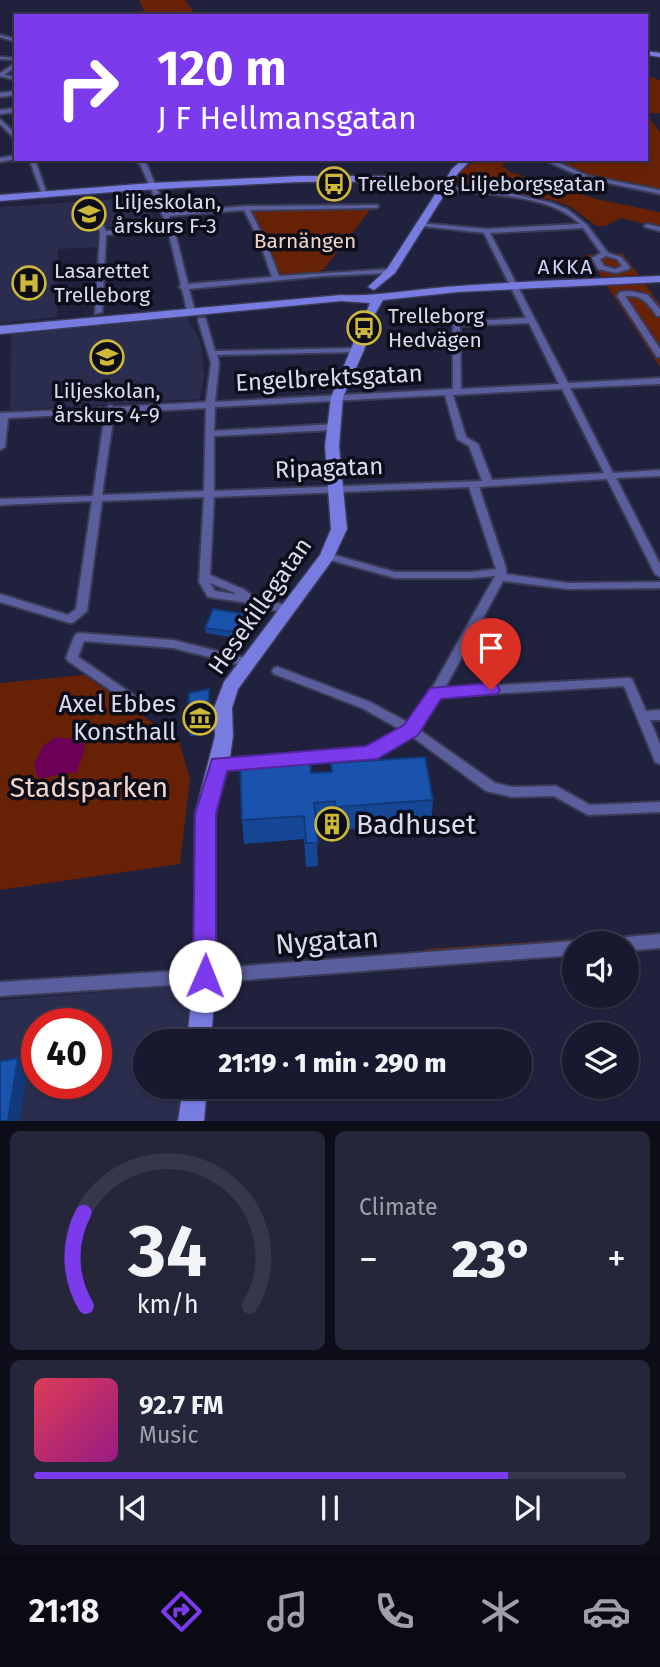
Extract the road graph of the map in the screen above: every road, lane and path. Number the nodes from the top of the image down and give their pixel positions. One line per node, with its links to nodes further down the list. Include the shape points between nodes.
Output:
1 (14, 42): 2 (street)
2 (2, 45)
3 (0, 121): 4 (street)
4 (12, 129): 5 (street)
5 (0, 131)
6 (34, 161): 13 (street)
7 (140, 161): 11 (street)
8 (466, 161): 10 (street, Hesekillegatan)
9 (550, 161): 12 (street, via 586,177)
10 (445, 188): 11 (street, via 324,184); 20 (street, Hesekillegatan); 21 (street, via 542,203)
11 (153, 189): 13 (street); 15 (street); 18 (street)
12 (660, 192)
13 (45, 194): 14 (street)
14 (0, 198)
15 (0, 204)
16 (376, 206): 17 (street)
17 (246, 208): 18 (street); 29 (street)
18 (164, 214): 23 (street)
19 (98, 220): 26 (street)
20 (422, 224): 25 (street); 28 (street, Hesekillegatan)
21 (585, 226): 25 (street); 27 (street)
22 (647, 226): 24 (street)
23 (171, 228): 26 (street); 32 (street)
24 (660, 229)
25 (486, 231): 31 (street)
26 (103, 233): 36 (street)
27 (605, 254)
28 (391, 271): 29 (street); 33 (street, Hesekillegatan)
29 (276, 279): 32 (street)
30 (660, 279): 31 (street)
31 (512, 286): 33 (street); 40 (street)
32 (183, 287): 35 (street)
33 (382, 292): 34 (street); 37 (street, Hesekillegatan)
34 (359, 296): 35 (street); 37 (street)
35 (191, 311): 41 (street)
36 (98, 312)
37 (369, 314): 42 (street, Hesekillegatan)
38 (660, 314): 44 (street, via 648,296 621,296)
39 (202, 320): 43 (street)
40 (532, 320): 46 (street); 47 (street, via 456,324)
41 (0, 330)
42 (358, 350): 43 (street); 48 (street, Hesekillegatan)
43 (214, 353): 49 (street)
44 (660, 355)
45 (660, 381): 46 (street, Engelbrektsgatan)
46 (565, 385): 47 (street, Engelbrektsgatan); 56 (street)
47 (453, 391): 48 (street, Engelbrektsgatan); 57 (street, via 462,439 473,444)
48 (337, 397): 49 (street, Engelbrektsgatan); 52 (street, Hesekillegatan)
49 (212, 403): 50 (street, Engelbrektsgatan); 53 (street)
50 (110, 408): 51 (street, Engelbrektsgatan); 61 (street)
51 (2, 415): 54 (street)
52 (334, 427): 53 (street); 59 (street, Hesekillegatan)
53 (210, 433): 60 (street)
54 (0, 447)
55 (660, 473): 56 (street, Ripagatan)
56 (611, 476): 57 (street, Ripagatan); 64 (street)
57 (488, 483): 58 (street, Ripagatan)
58 (473, 484): 59 (street, Ripagatan); 66 (street)
59 (335, 488): 60 (street, Ripagatan); 63 (street, Hesekillegatan, via 338,529)
60 (209, 494): 61 (street, Ripagatan); 70 (street, via 206,588 212,594)
61 (99, 498): 62 (street, Ripagatan); 69 (street, via 77,616 69,619)
62 (0, 502)
63 (327, 556): 65 (street, via 395,575); 70 (street, Hesekillegatan)
64 (660, 574)
65 (471, 575): 66 (street); 68 (street)
66 (500, 575): 67 (street, via 568,586); 68 (street)
67 (660, 585)
68 (493, 589): 73 (street)
69 (0, 598)
70 (287, 610): 71 (street, Hesekillegatan)
71 (249, 663): 74 (street, via 173,644 80,638 72,658); 79 (street, Hesekillegatan, via 230,687 223,708)
72 (278, 671): 77 (street, via 366,705)
73 (436, 693): 76 (street, via 628,682); 77 (street)
74 (146, 709)
75 (660, 715): 76 (street)
76 (642, 716): 78 (street)
77 (411, 730): 79 (street, via 370,754); 80 (street, via 491,787 512,792 556,791 588,810)
78 (660, 759)
79 (219, 764): 84 (street, Hesekillegatan, via 205,814)
80 (660, 807)
81 (660, 941): 82 (street)
82 (639, 943)
83 (562, 949): 84 (street, Nygatan)
84 (205, 976): 85 (street, Nygatan); 86 (street, Hesekillegatan)
85 (0, 989)
86 (200, 1029)
87 (194, 1099): 88 (street)
88 (191, 1121)

